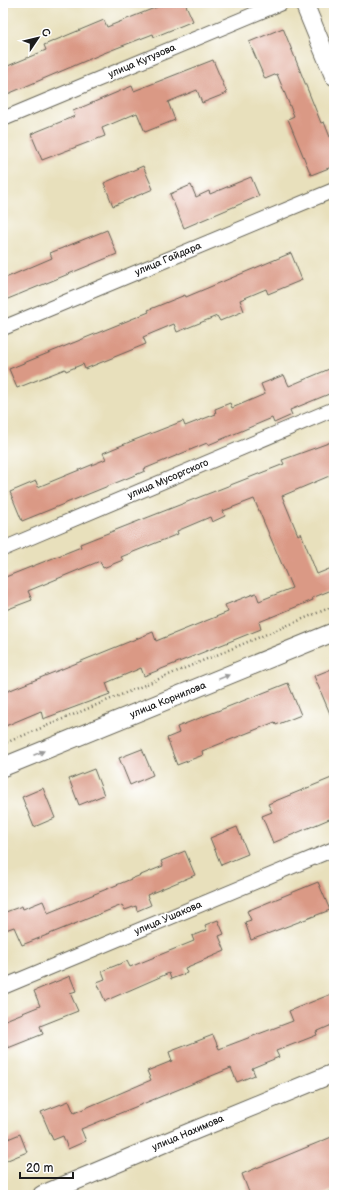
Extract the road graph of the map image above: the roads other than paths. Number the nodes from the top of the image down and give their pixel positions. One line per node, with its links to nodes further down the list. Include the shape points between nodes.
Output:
1 (281, 3): 4 (street, улица Кутузова)
2 (304, 3): 3 (street)
3 (334, 76)
4 (3, 119)
5 (334, 190): 6 (street, улица Гайдара)
6 (3, 328)
7 (334, 409): 8 (street, улица Мусоргского)
8 (3, 548)
9 (334, 632): 10 (street, улица Корнилова, one-way to 9)
10 (3, 767)
11 (334, 849): 12 (street, улица Ушакова)
12 (3, 988)
13 (334, 1073): 14 (street, улица Нахимова)
14 (42, 1195)

